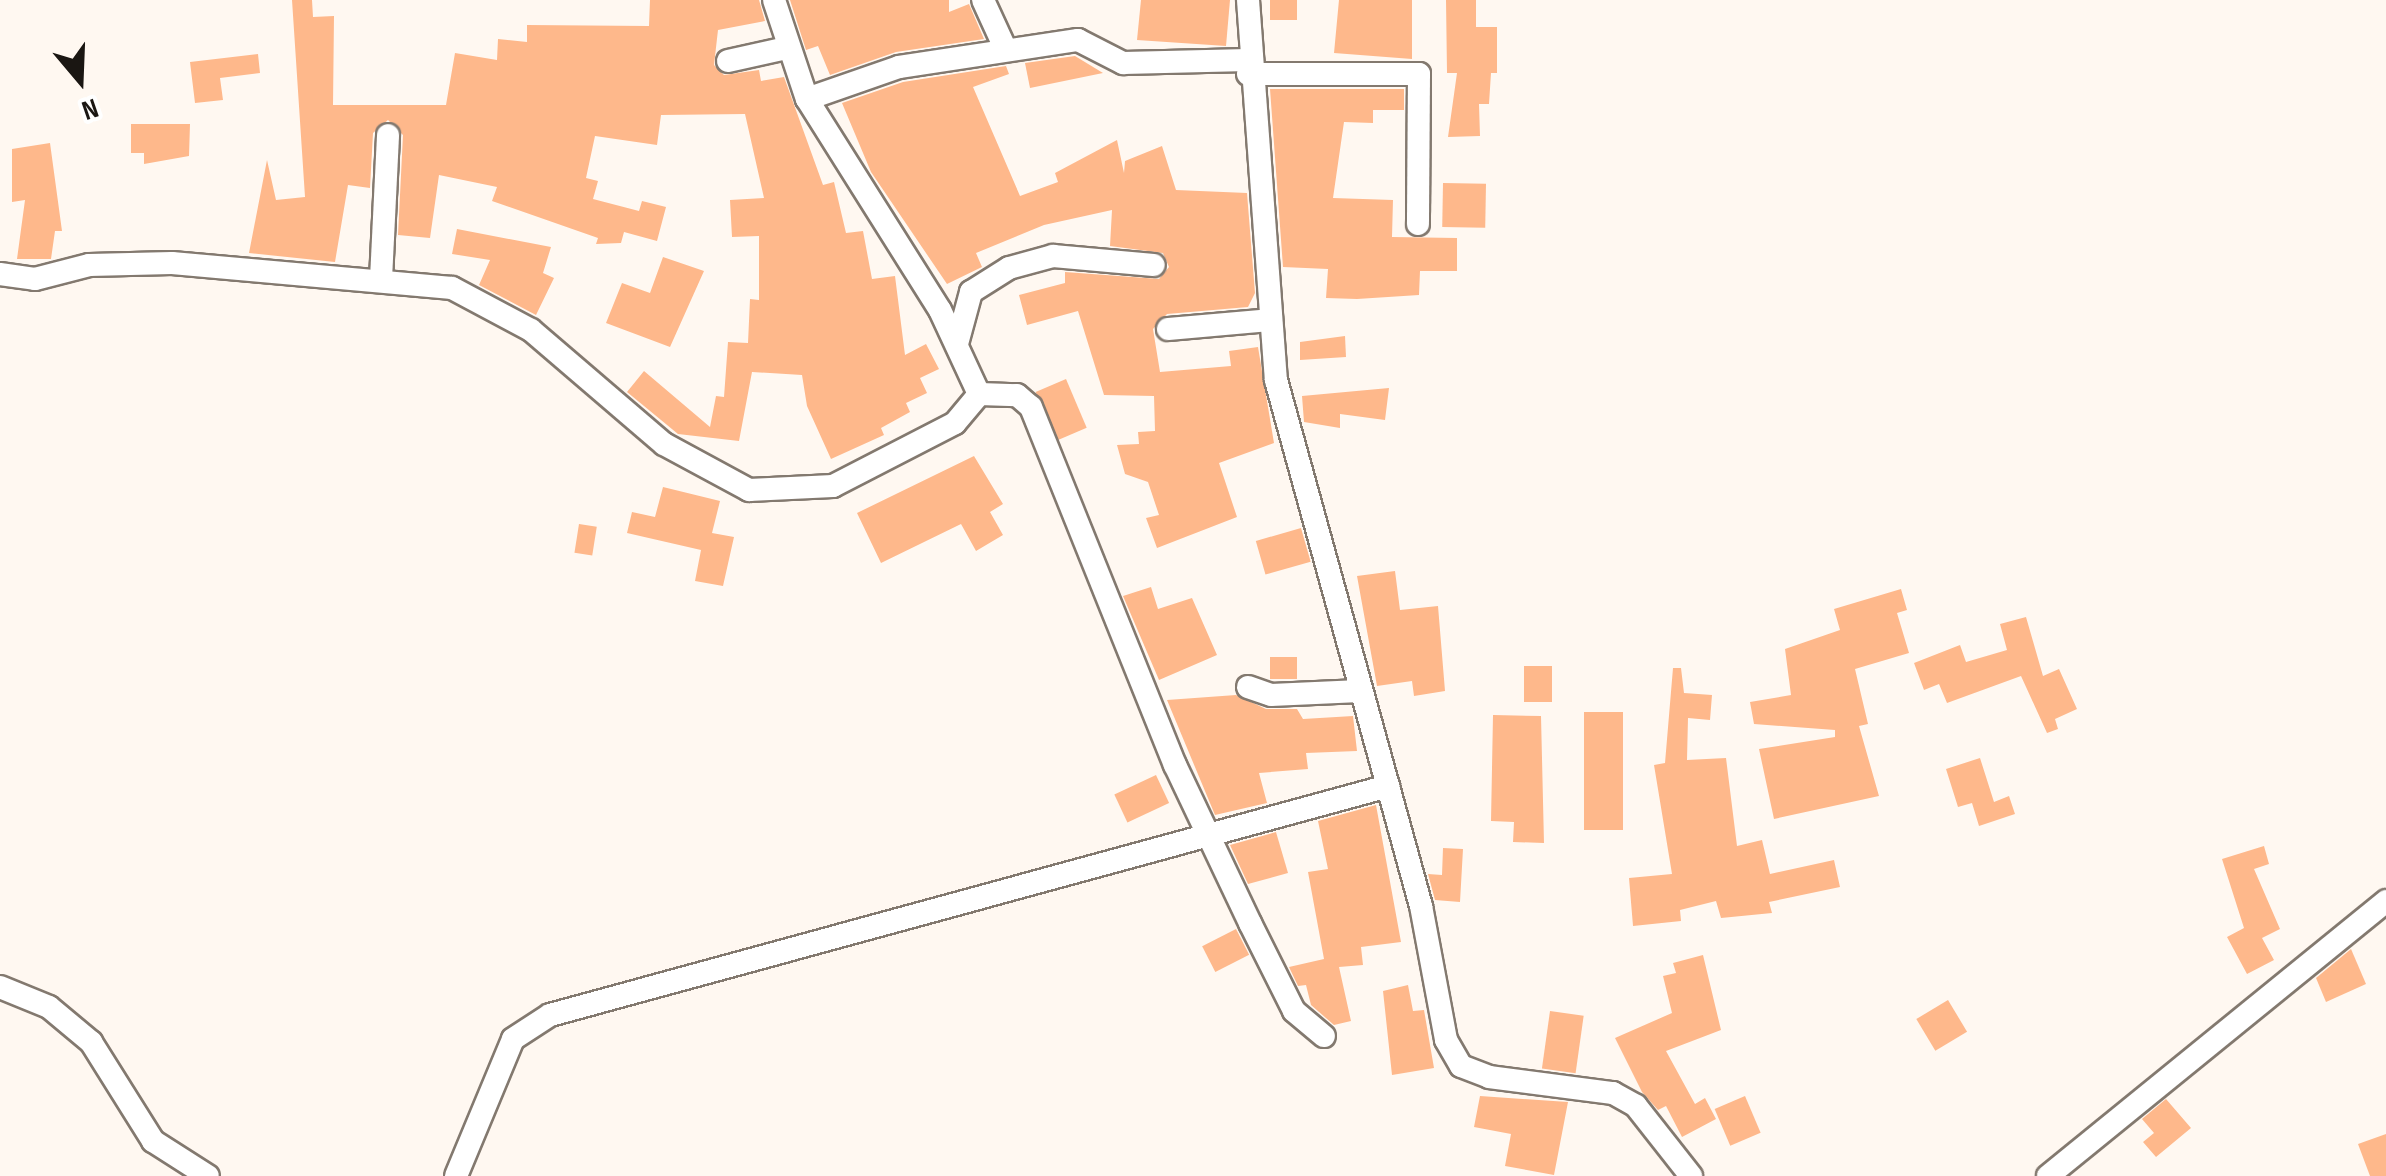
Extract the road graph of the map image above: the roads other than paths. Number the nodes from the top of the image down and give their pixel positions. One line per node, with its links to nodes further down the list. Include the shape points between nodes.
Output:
1 (774, 0): 4 (street)
2 (983, 0): 5 (street)
3 (1248, 0): 7 (street)
4 (787, 48): 6 (street); 8 (street)
5 (1005, 48): 7 (street, via 1078,40 1123,63); 8 (street, via 898,66)
6 (728, 61)
7 (1248, 67): 10 (street, via 1419,74); 14 (street)
8 (807, 99): 16 (street)
9 (388, 136): 13 (street)
10 (1418, 224)
11 (1154, 265): 16 (street, via 1053,256 1009,268 971,292)
12 (0, 274): 13 (street, via 35,279 89,264 172,264)
13 (381, 279): 17 (street, via 452,288 485,302 531,330 664,444 749,490 833,486 955,423)
14 (1270, 320): 15 (street); 19 (street, via 1276,380)
15 (1168, 329)
16 (961, 355): 17 (street)
17 (978, 394): 21 (street, via 1017,395 1032,407 1175,765)
18 (1248, 687): 19 (street, via 1270,695)
19 (1360, 691): 20 (street)
20 (1388, 786): 21 (street); 27 (street, via 1446,1040 1461,1066 1612,1093 1636,1106)
21 (1213, 840): 24 (street, via 1294,1011); 26 (street, via 550,1015 514,1038)
22 (2386, 901): 28 (street)
23 (0, 987): 25 (street, via 49,1008 91,1042 153,1142)
24 (1324, 1036)
25 (208, 1176)
26 (456, 1176)
27 (1691, 1176)
28 (2048, 1176)

